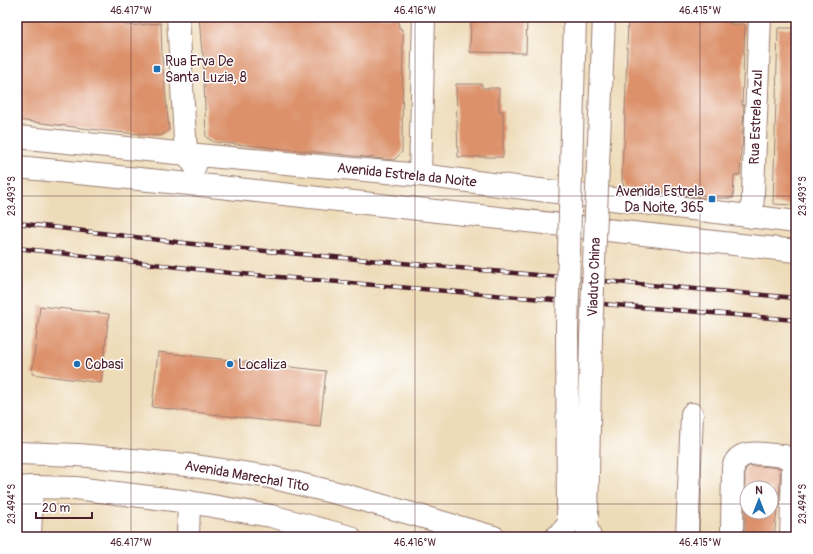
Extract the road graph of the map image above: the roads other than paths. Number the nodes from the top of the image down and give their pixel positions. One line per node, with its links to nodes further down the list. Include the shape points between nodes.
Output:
1 (178, 17): 7 (street)
2 (424, 17): 9 (street)
3 (575, 17): 19 (street, Viaduto China, bridge, via 567,329)
4 (604, 17): 19 (street, Viaduto China, bridge, via 592,337)
5 (760, 17): 12 (street, Rua Estrela Azul)
6 (17, 137): 7 (street, Avenida Estrela da Noite)
7 (187, 154): 9 (street, Avenida Estrela da Noite); 10 (street, via 174,169); 11 (street, via 203,175)
8 (17, 167): 10 (street)
9 (420, 175): 12 (street, Avenida Estrela da Noite)
10 (154, 181): 11 (street)
11 (220, 187): 14 (street)
12 (752, 217): 13 (street, Avenida Estrela da Noite)
13 (796, 222)
14 (796, 251)
15 (692, 414): 24 (street)
16 (17, 453): 23 (street, Avenida Marechal Tito, via 78,455 187,465 270,477 345,495)
17 (25, 487): 18 (street, via 76,488); 20 (street)
18 (189, 502): 21 (street); 22 (street, via 271,516)
19 (576, 529)
20 (30, 537)
21 (188, 537)
22 (350, 537)
23 (494, 537)
24 (687, 537)
25 (733, 537): 26 (street, via 734,463 738,458 751,453 784,456 793,465)
26 (791, 537)

